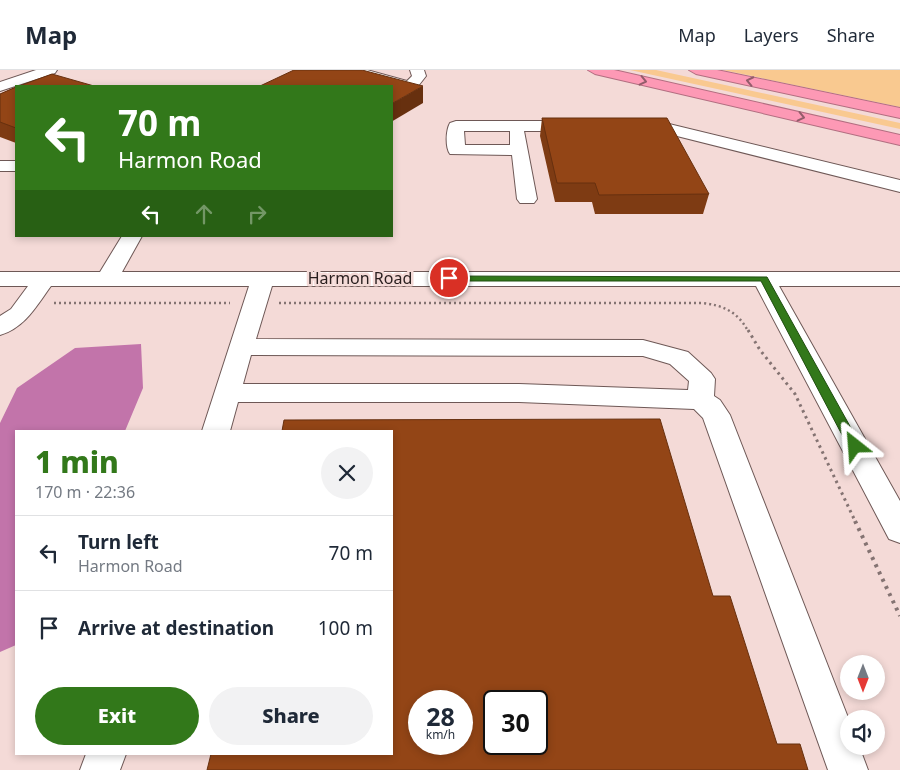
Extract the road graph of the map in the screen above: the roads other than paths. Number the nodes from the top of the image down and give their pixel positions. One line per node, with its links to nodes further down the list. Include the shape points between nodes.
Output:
1 (50, 70): 6 (street)
2 (351, 70): 3 (street, via 410,87 419,76)
3 (417, 70)
4 (595, 70): 11 (highway, one-way to 11)
5 (696, 70): 7 (highway, one-way to 5)
6 (0, 87)
7 (900, 113)
8 (516, 126): 9 (street); 12 (street); 12 (street, via 456,126 456,150)
9 (591, 126)
10 (620, 127): 15 (street, via 665,128)
11 (900, 140)
12 (519, 150): 16 (street)
13 (0, 166): 14 (street)
14 (15, 166)
15 (900, 186)
16 (527, 199)
17 (131, 237): 21 (street)
18 (263, 278): 21 (street, Harmon Road); 22 (street, Harmon Road); 25 (street)
19 (0, 279): 20 (street, Harmon Road)
20 (45, 279): 21 (street, Harmon Road); 24 (street, via 20,314)
21 (106, 279)
22 (764, 279): 23 (street, Harmon Road); 29 (street)
23 (900, 279)
24 (0, 327)
25 (241, 347): 26 (street); 27 (street, via 643,348 678,358 702,378)
26 (227, 393): 27 (street, via 519,393); 28 (street)
27 (700, 400): 32 (street, via 716,415)
28 (216, 430)
29 (900, 530)
30 (106, 755): 31 (street)
31 (100, 770)
32 (848, 770)

